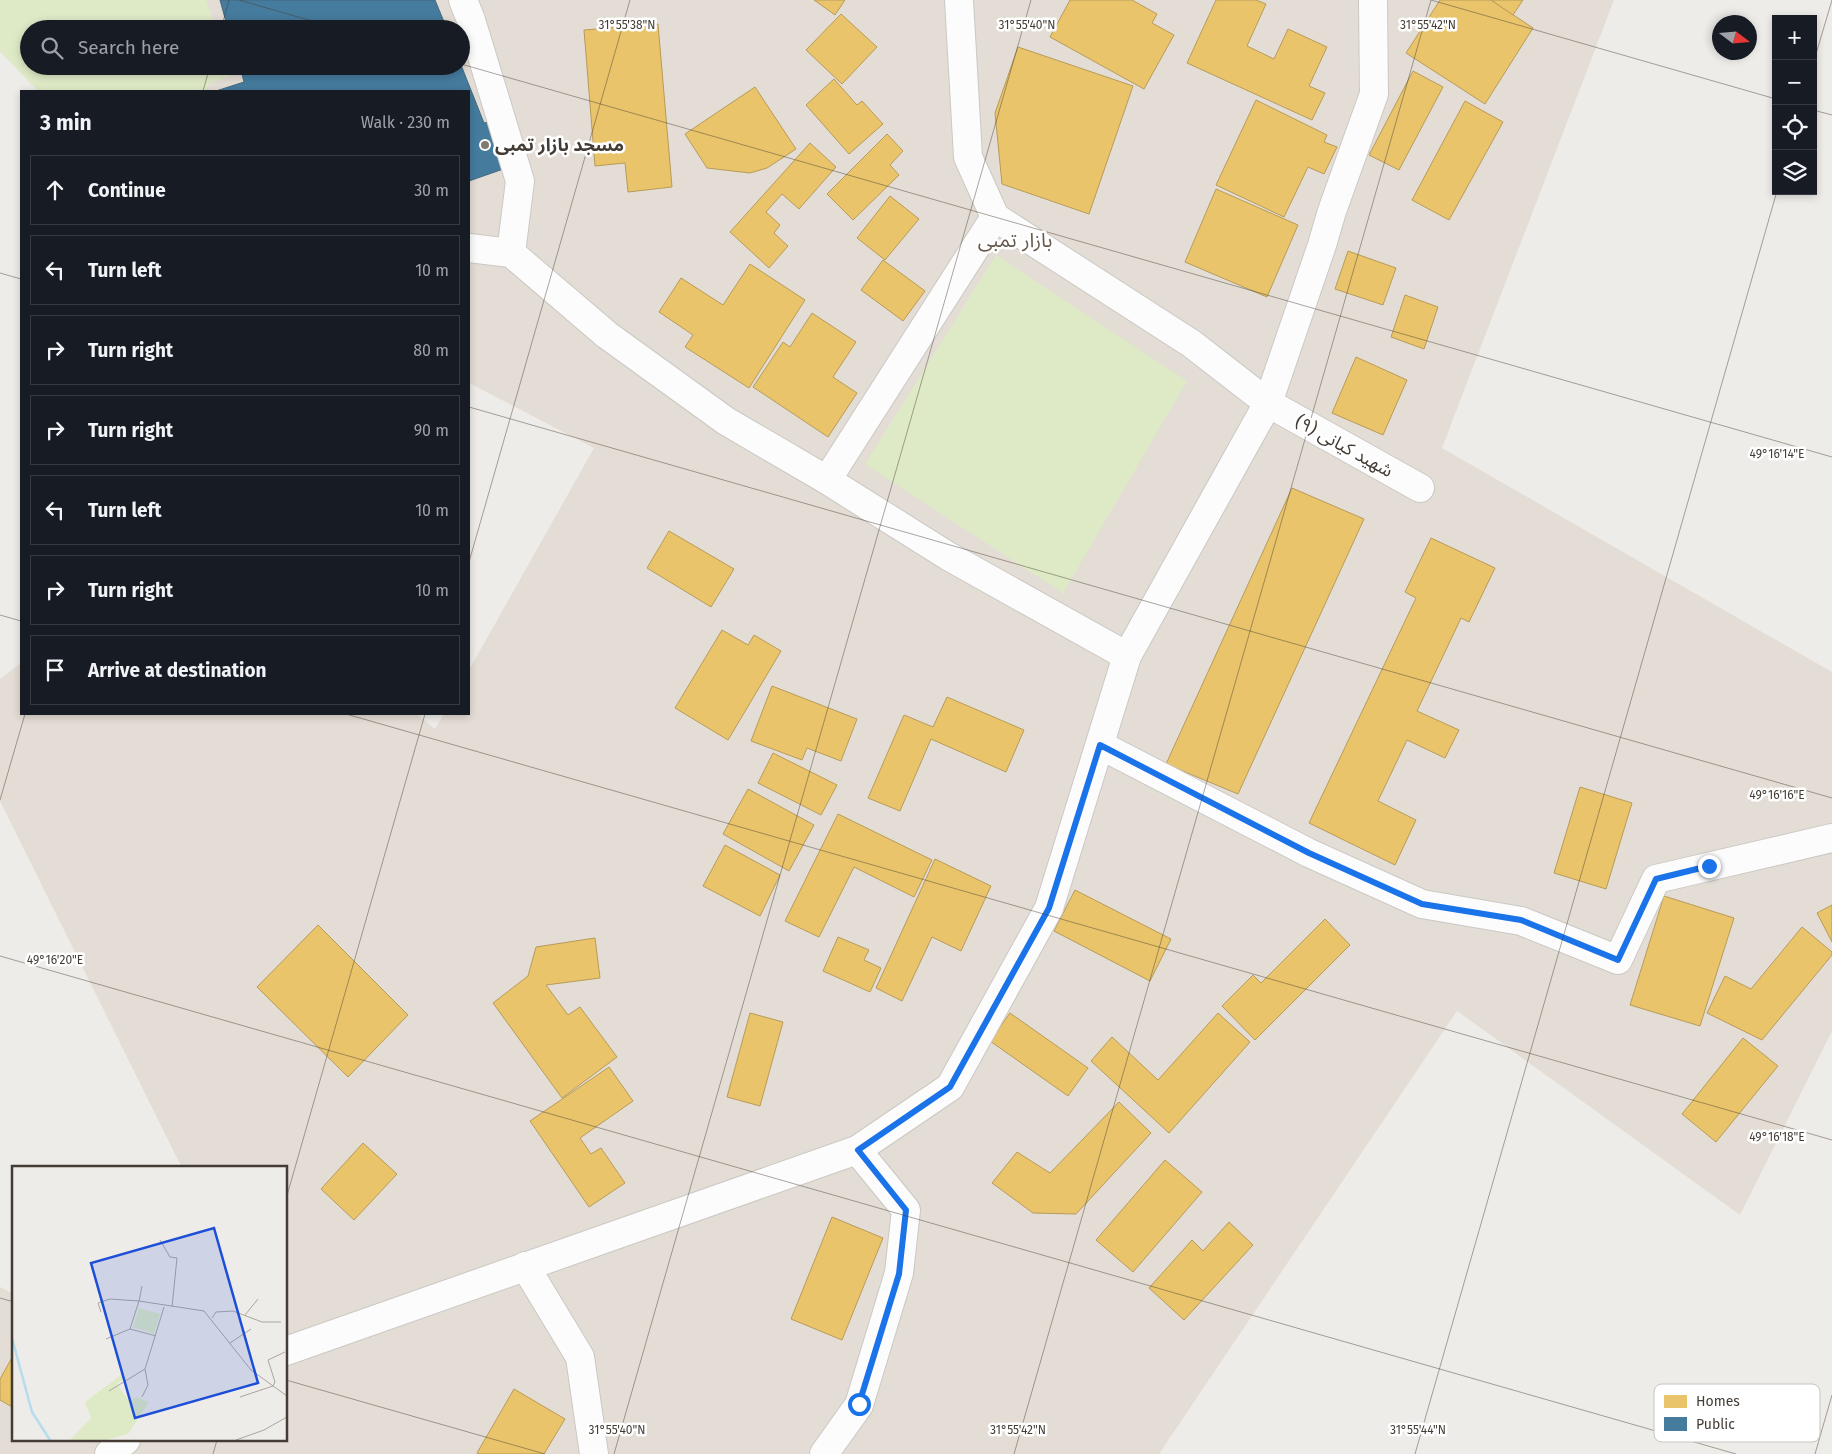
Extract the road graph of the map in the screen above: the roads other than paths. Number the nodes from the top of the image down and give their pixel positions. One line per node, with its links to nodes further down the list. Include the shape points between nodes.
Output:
1 (463, 0): 6 (street, via 520,181)
2 (959, 0): 4 (street, via 968,157)
3 (1373, 0): 7 (street, via 1374,94)
4 (995, 217): 7 (street, شهید کیانی (۹), via 1192,344); 8 (street)
5 (470, 248): 6 (street)
6 (511, 253): 8 (street, via 607,335 726,422)
7 (1268, 403): 9 (street, شهید کیانی (۹)); 10 (street)
8 (828, 480): 10 (street, via 948,556)
9 (1420, 488)
10 (1127, 656): 11 (street)
11 (1100, 745): 12 (street, via 1309,853 1422,904 1521,920 1618,960 1656,879); 13 (street, via 1049,908 950,1087)
12 (1832, 838)
13 (858, 1150): 14 (street); 19 (street, via 906,1210 899,1274 859,1404)
14 (525, 1266): 15 (street); 18 (street, via 580,1357)
15 (288, 1350)
16 (124, 1442): 17 (street)
17 (109, 1454)
18 (594, 1454)
19 (824, 1454)

